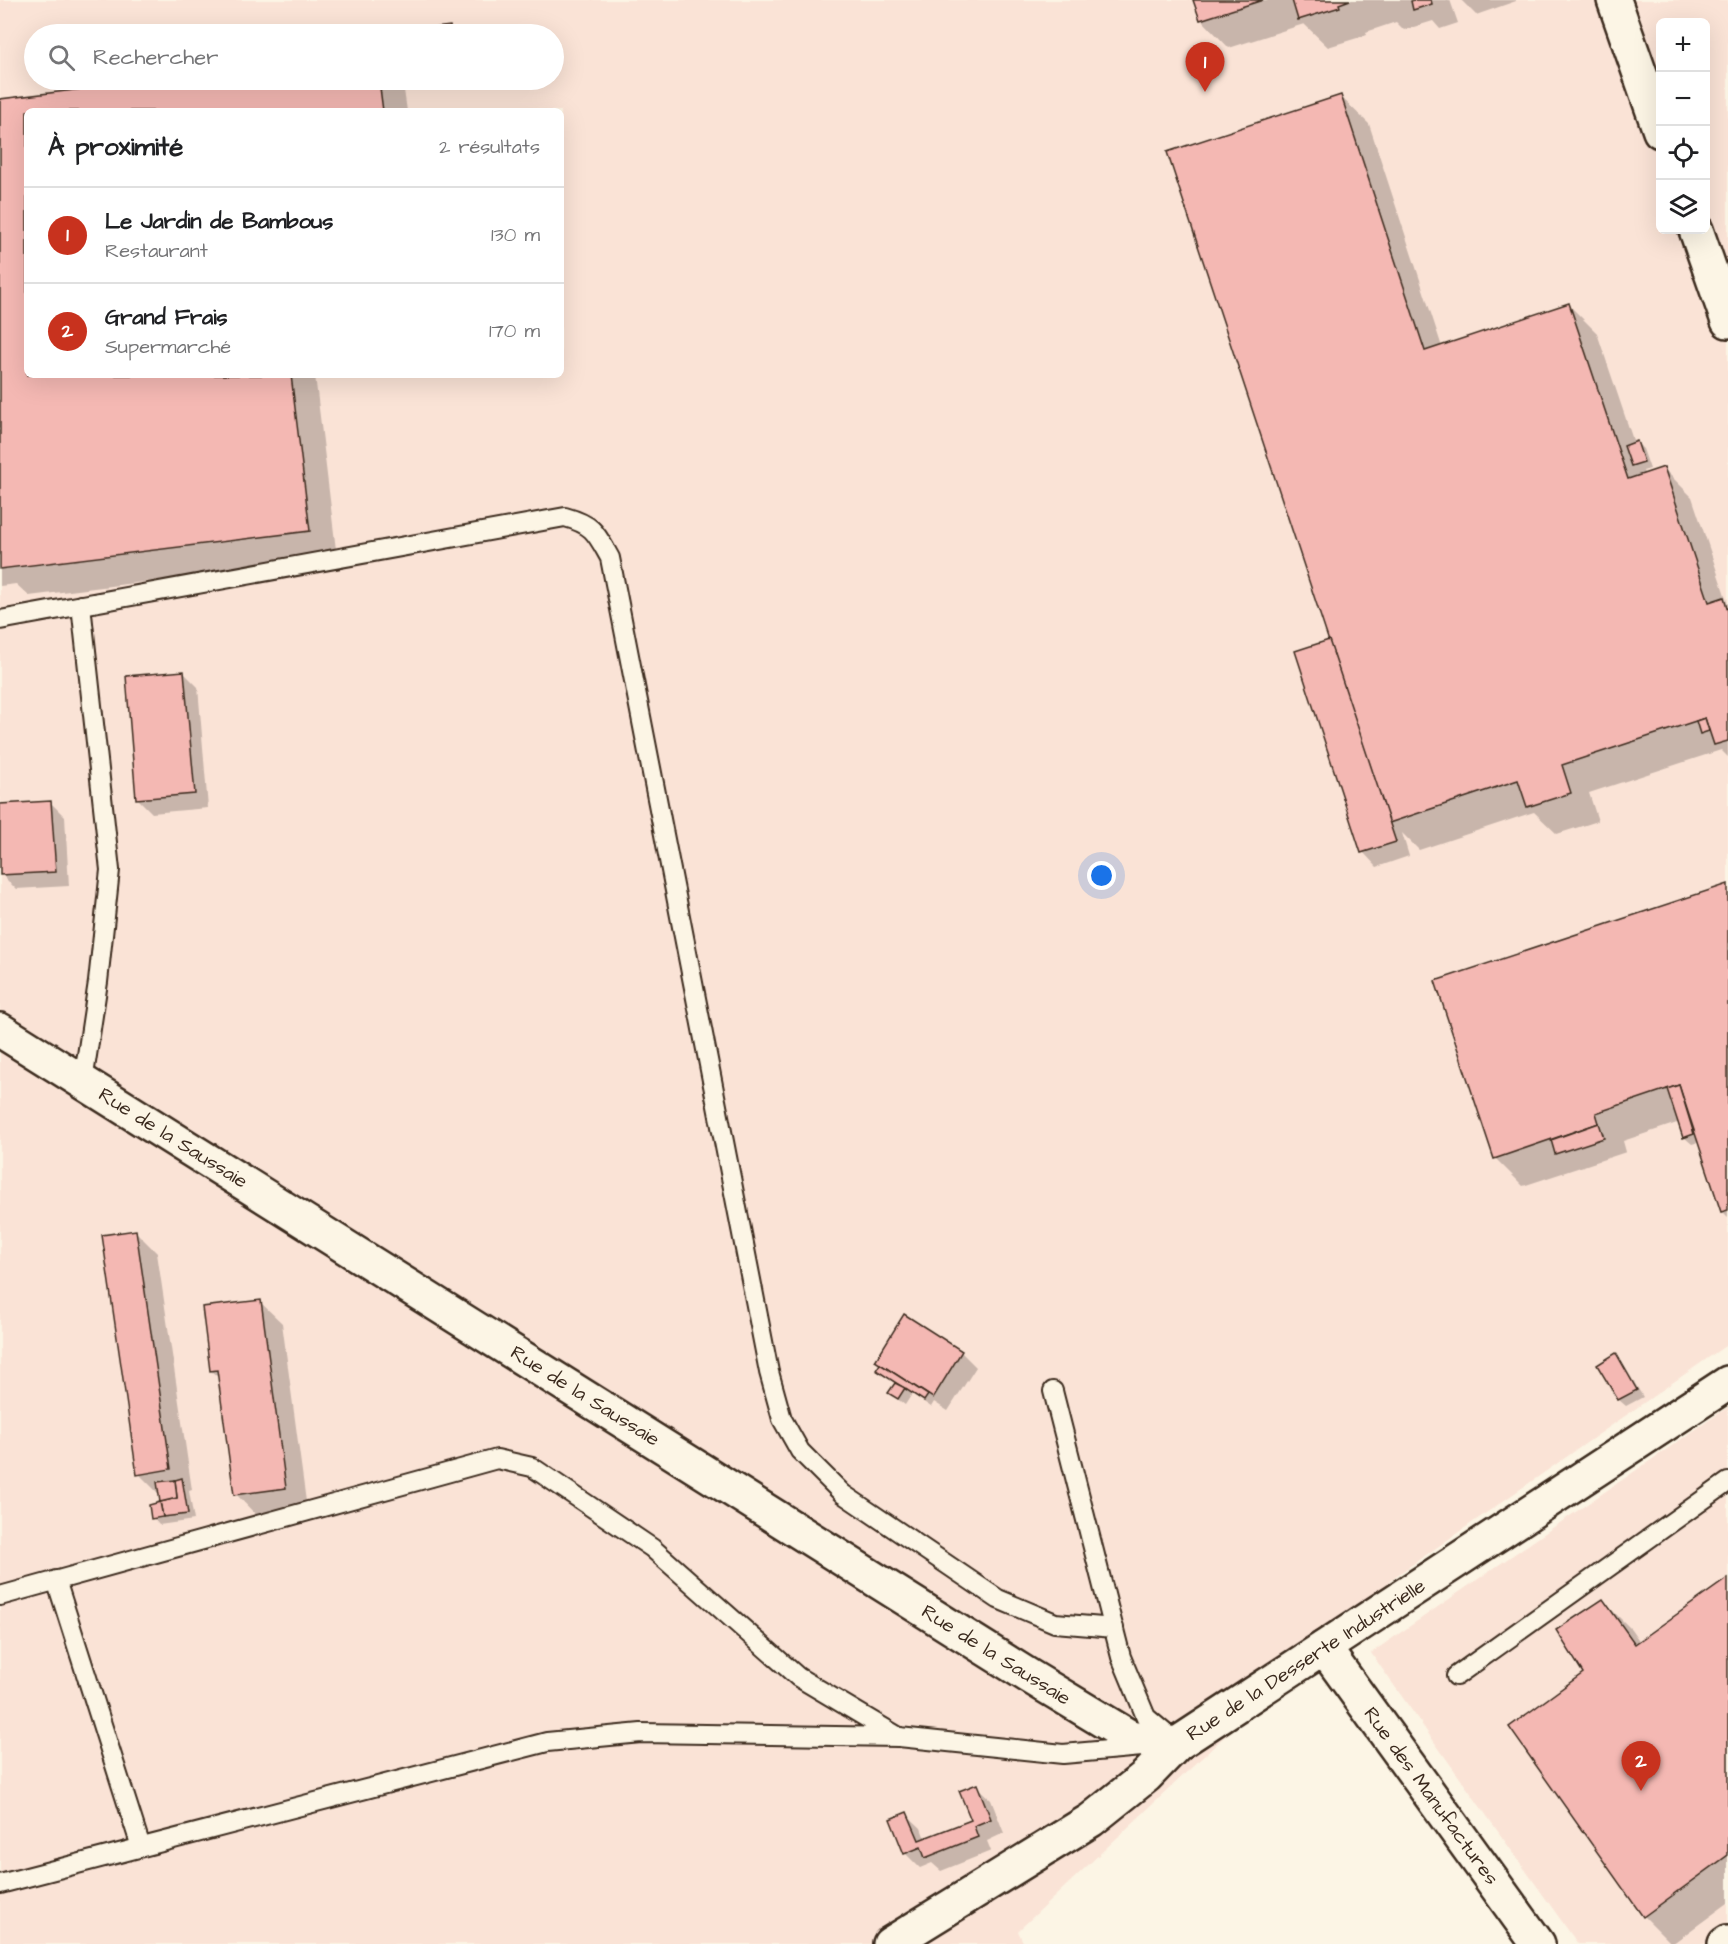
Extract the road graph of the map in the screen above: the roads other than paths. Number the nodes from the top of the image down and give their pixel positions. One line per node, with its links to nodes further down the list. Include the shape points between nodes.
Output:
1 (1614, 0): 2 (street)
2 (1658, 126)
3 (1697, 234): 4 (street)
4 (1728, 321)
5 (81, 605): 6 (lane); 8 (lane, via 110,870); 14 (lane, via 565,517 583,522 597,533 610,558 769,1372 782,1419 800,1451 843,1494 998,1599 1055,1623)
6 (0, 620)
7 (0, 1030): 8 (street, Rue de la Saussaie)
8 (83, 1082): 18 (street, Rue de la Saussaie, via 1029,1676 1130,1737)
9 (1728, 1383): 15 (street, Rue de la Desserte Industrielle)
10 (1053, 1391): 14 (lane)
11 (1728, 1482): 16 (lane)
12 (56, 1580): 13 (lane); 17 (lane, via 497,1459 532,1467 651,1548 798,1677); 19 (lane)
13 (0, 1596)
14 (1114, 1628): 18 (lane, via 1121,1657 1146,1717)
15 (1324, 1648): 18 (street, Rue de la Desserte Industrielle); 22 (street, Rue des Manufactures)
16 (1456, 1676)
17 (899, 1737): 18 (lane, via 1063,1754); 19 (lane, via 641,1733 547,1742)
18 (1177, 1744): 21 (street, Rue de la Desserte Industrielle, via 1146,1776 1091,1820)
19 (141, 1847): 20 (lane)
20 (0, 1884)
21 (890, 1944)
22 (1538, 1944)

